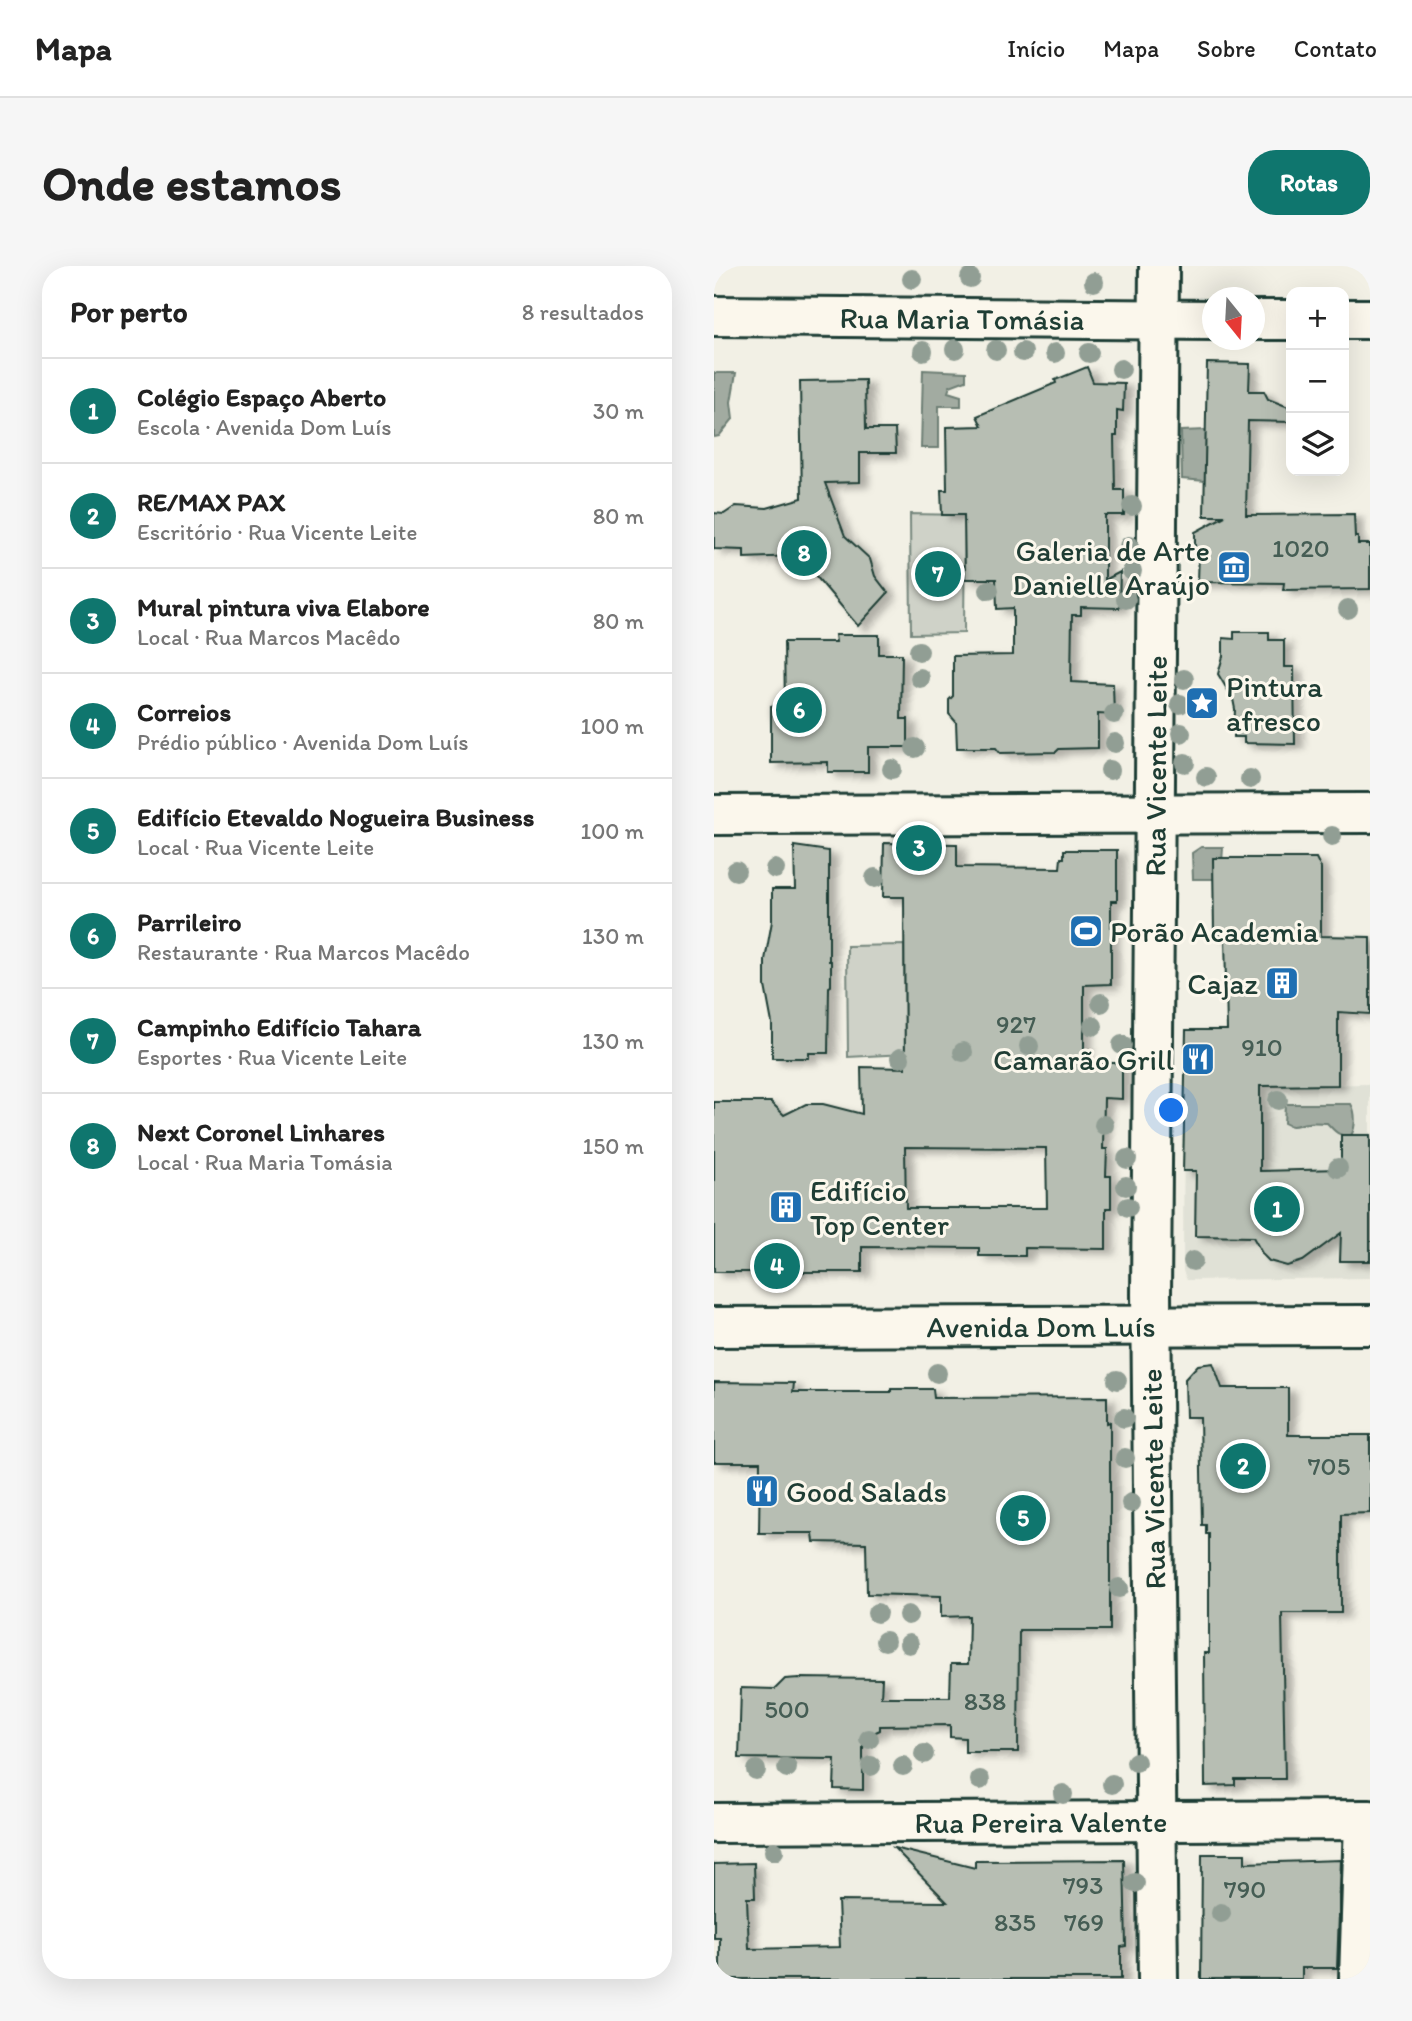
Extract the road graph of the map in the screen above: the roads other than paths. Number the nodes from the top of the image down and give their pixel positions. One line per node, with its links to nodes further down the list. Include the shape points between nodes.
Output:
1 (1159, 266): 5 (street, Rua Vicente Leite)
2 (714, 316): 5 (street, Rua Maria Tomásia)
3 (1349, 319): 4 (street)
4 (1370, 319)
5 (1159, 320): 6 (street, Rua Maria Tomásia); 10 (street, Rua Vicente Leite)
6 (1202, 320)
7 (1265, 320): 8 (street)
8 (1286, 320)
9 (1370, 813): 10 (street)
10 (1156, 814): 11 (street); 12 (street, Rua Vicente Leite)
11 (714, 815)
12 (1152, 1325): 13 (street, Avenida Dom Luís); 14 (street, Avenida Dom Luís); 16 (street, Rua Vicente Leite)
13 (1370, 1325)
14 (714, 1327)
15 (1367, 1820): 16 (street, Rua Pereira Valente); 19 (street)
16 (1157, 1821): 17 (street, Rua Pereira Valente); 18 (street, Rua Vicente Leite)
17 (714, 1823)
18 (1158, 1979)
19 (1359, 1979)

